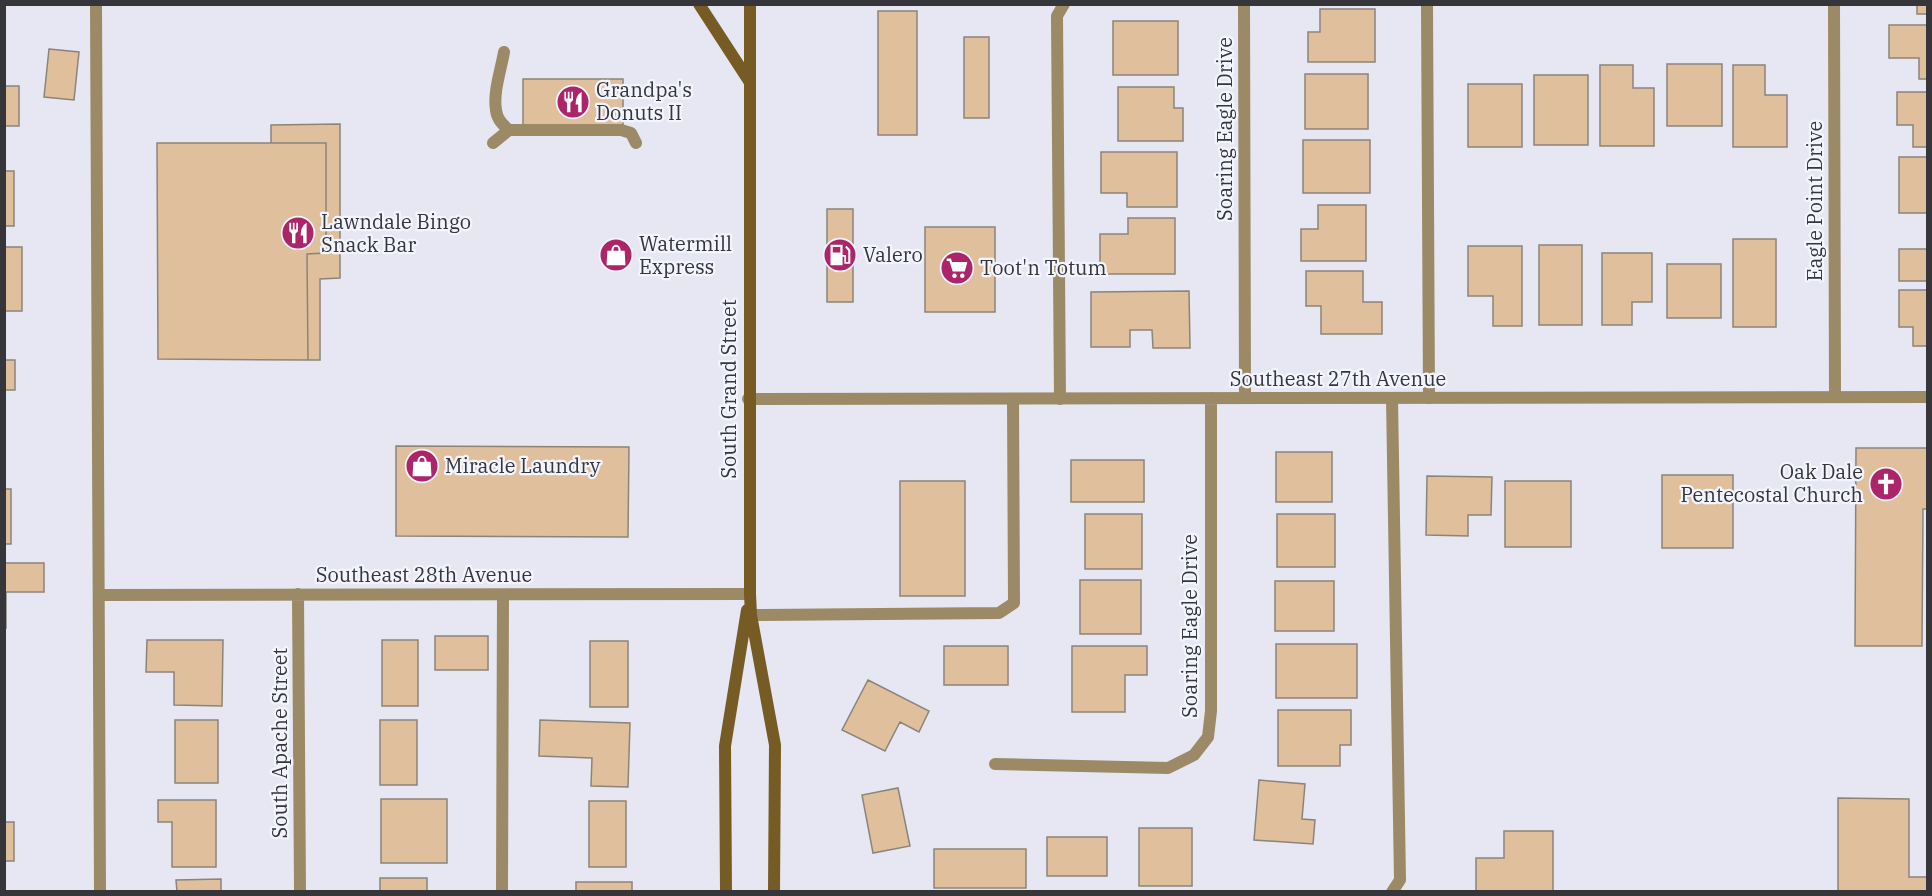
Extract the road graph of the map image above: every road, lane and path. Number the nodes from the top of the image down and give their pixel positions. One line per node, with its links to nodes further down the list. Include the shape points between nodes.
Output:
1 (96, 4): 24 (street)
2 (699, 4): 9 (main road)
3 (750, 4): 9 (main road, South Grand Street)
4 (1064, 4): 21 (street, via 1057,16)
5 (1244, 4): 16 (street, Soaring Eagle Drive)
6 (1427, 4): 18 (street)
7 (1834, 4): 13 (street, Eagle Point Drive)
8 (504, 52): 10 (street, via 495,110)
9 (750, 81): 19 (main road, South Grand Street)
10 (508, 130): 11 (street); 12 (street, via 621,130 631,133)
11 (493, 143)
12 (636, 143)
13 (1835, 397): 14 (street, Southeast 27th Avenue); 18 (street, Southeast 27th Avenue)
14 (1928, 397)
15 (1211, 398): 16 (street, Southeast 27th Avenue); 21 (street, Southeast 27th Avenue); 27 (street, Soaring Eagle Drive, via 1208,737 1194,755 1168,768)
16 (1245, 398): 17 (street, Southeast 27th Avenue)
17 (1392, 398): 18 (street, Southeast 27th Avenue); 33 (street, via 1400,880)
18 (1429, 398)
19 (748, 399): 20 (street, Southeast 27th Avenue); 23 (main road, South Grand Street)
20 (1013, 399): 21 (street, Southeast 27th Avenue); 26 (street, via 1014,603 999,613)
21 (1060, 399)
22 (298, 594): 24 (street, Southeast 28th Avenue); 25 (street, Southeast 28th Avenue); 29 (street, South Apache Street)
23 (750, 594): 25 (street, Southeast 28th Avenue); 26 (main road, South Grand Street); 31 (main road, South Grand Street, via 725,746)
24 (99, 595): 28 (street)
25 (503, 595): 30 (street)
26 (751, 615): 32 (main road, South Grand Street, via 775,746)
27 (995, 764)
28 (100, 891)
29 (300, 891)
30 (502, 891)
31 (726, 891)
32 (774, 891)
33 (1392, 891)

